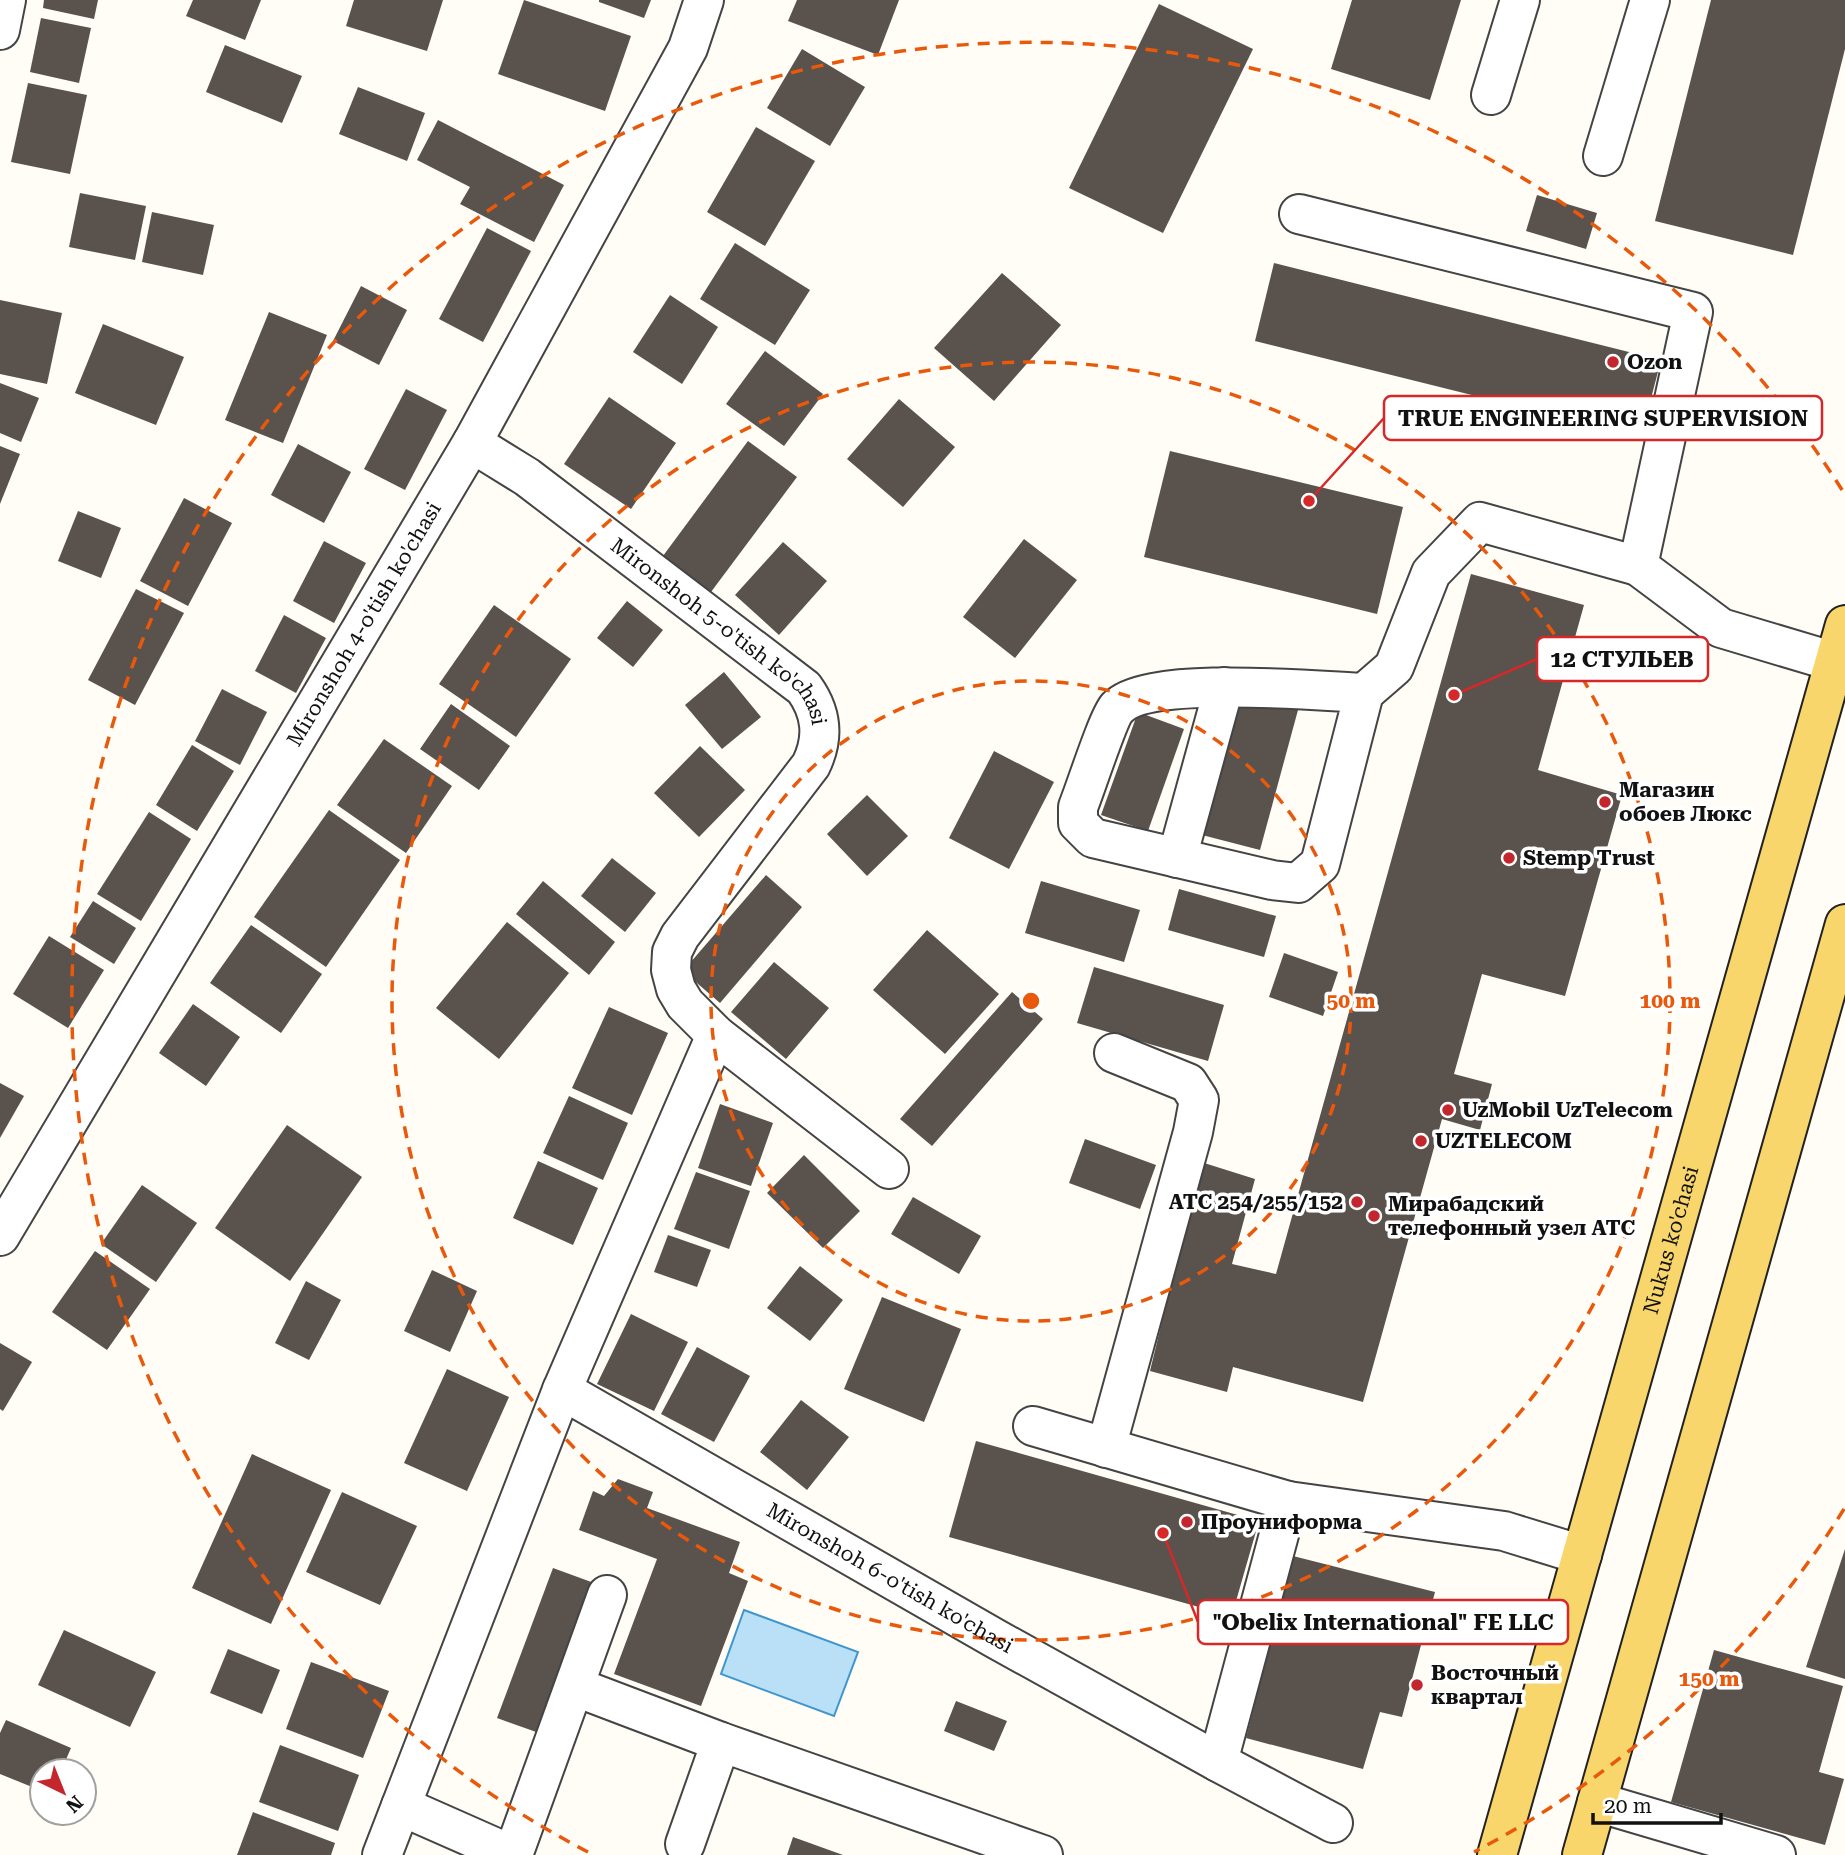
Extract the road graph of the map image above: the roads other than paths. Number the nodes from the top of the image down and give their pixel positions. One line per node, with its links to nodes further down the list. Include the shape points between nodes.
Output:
1 (6, 0): 5 (street)
2 (704, 0): 9 (street, Mironshoh 4-o'tish ko'chasi, via 688,48)
3 (1520, 0): 6 (street)
4 (1650, 0): 7 (street)
5 (0, 30)
6 (1491, 95)
7 (1603, 156)
8 (1299, 214): 10 (street, via 1693,312)
9 (472, 443): 18 (street, Mironshoh 5-o'tish ko'chasi, via 527,477 804,688 812,699 820,740 811,765 672,952 672,979 679,997); 21 (street, Mironshoh 4-o'tish ko'chasi)
10 (1637, 566): 12 (street, via 1721,628); 14 (street, via 1480,522 1432,573 1394,667)
11 (1845, 625): 12 (main road, Nukus ko'chasi)
12 (1835, 662): 26 (main road, Nukus ko'chasi)
13 (1224, 687): 14 (street); 15 (street); 15 (street, via 1152,692 1116,708 1078,807 1078,823 1093,838)
14 (1364, 693): 15 (street, via 1320,864 1298,883)
15 (1177, 859)
16 (1845, 924): 17 (main road)
17 (1835, 1002): 31 (main road)
18 (716, 1035): 20 (street, Mironshoh 5-o'tish ko'chasi); 22 (street)
19 (1114, 1053): 24 (street, via 1188,1083 1199,1100)
20 (889, 1169)
21 (0, 1236)
22 (562, 1390): 30 (street, Mironshoh 6-o'tish ko'chasi); 32 (street)
23 (1033, 1426): 24 (street)
24 (1106, 1448): 25 (street)
25 (1288, 1501): 26 (street, via 1504,1531); 30 (street)
26 (1582, 1555): 38 (main road, Nukus ko'chasi)
27 (607, 1595): 28 (street)
28 (576, 1687): 29 (street); 37 (street)
29 (721, 1742): 34 (street); 35 (street)
30 (1219, 1762): 33 (street, Mironshoh 6-o'tish ko'chasi)
31 (1597, 1802): 39 (main road); 40 (street)
32 (401, 1806): 36 (street); 37 (street)
33 (1333, 1823)
34 (685, 1843)
35 (1018, 1851)
36 (382, 1855)
37 (513, 1855)
38 (1497, 1855)
39 (1583, 1855)
40 (1776, 1855)

